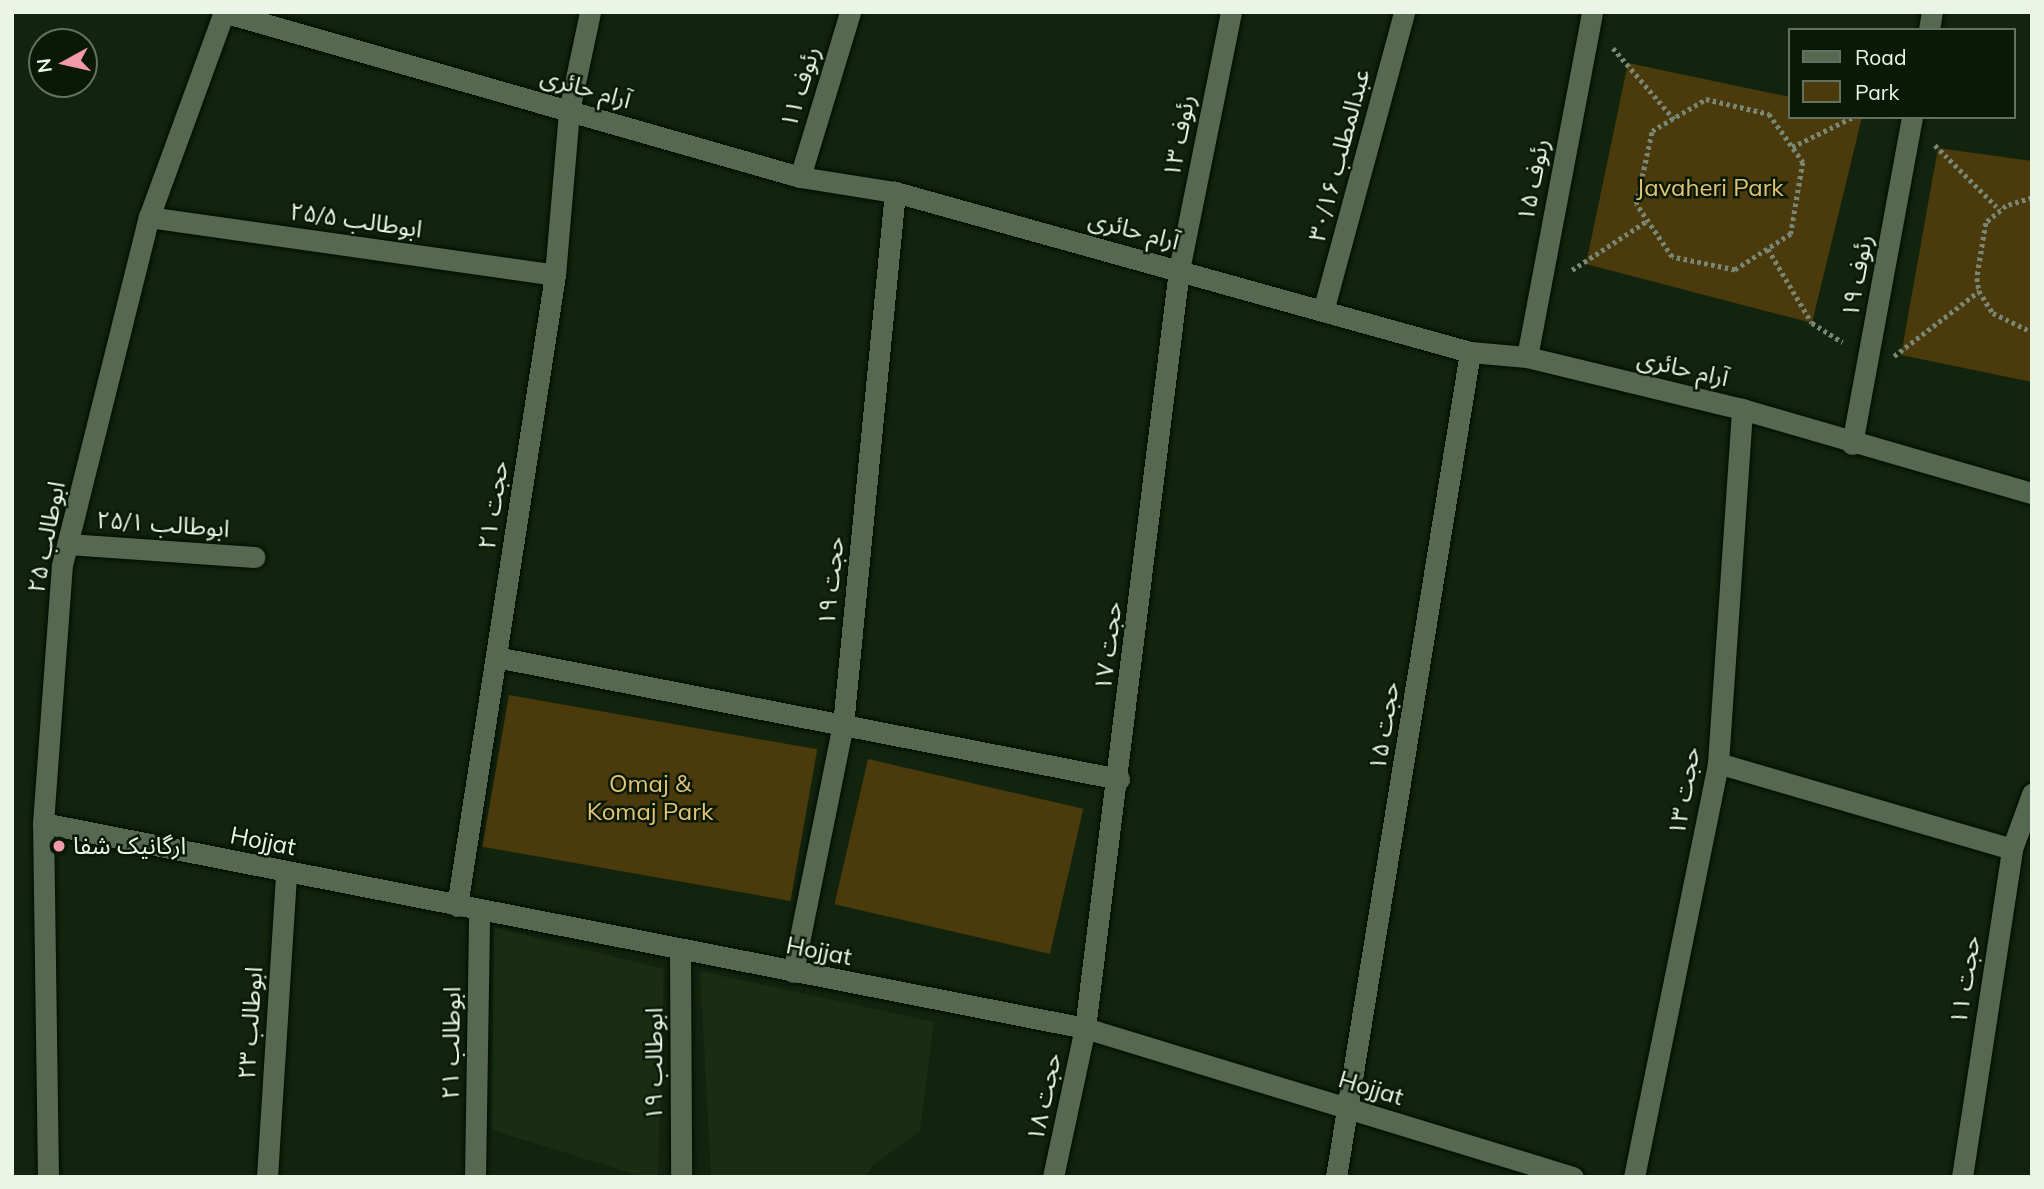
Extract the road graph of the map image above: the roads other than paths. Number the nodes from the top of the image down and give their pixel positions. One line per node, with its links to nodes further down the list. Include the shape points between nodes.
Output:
1 (224, 12): 7 (street, آرام حائری); 11 (street, ابوطالب ۲۵)
2 (590, 12): 7 (street, حجت ۲۱)
3 (850, 12): 9 (street, رئوف ۱۱)
4 (1231, 12): 12 (street, رئوف ۱۳)
5 (1404, 12): 14 (street, عبدالمطلب ۳۰/۱۶)
6 (1591, 18): 16 (street, رئوف ۱۵)
7 (569, 111): 9 (street, آرام حائری); 13 (street, حجت ۲۱)
8 (1912, 119): 18 (street, رئوف ۱۹)
9 (800, 177): 10 (street, آرام حائری)
10 (895, 192): 12 (street, آرام حائری); 23 (street, حجت ۱۹)
11 (149, 217): 13 (street, ابوطالب ۲۵/۵); 20 (street, ابوطالب ۲۵)
12 (1180, 270): 14 (street, آرام حائری); 25 (street, حجت ۱۷)
13 (555, 275): 22 (street, حجت ۲۱)
14 (1323, 311): 15 (street, آرام حائری)
15 (1470, 352): 16 (street, آرام حائری); 35 (street, حجت ۱۵)
16 (1527, 357): 17 (street, آرام حائری)
17 (1742, 409): 18 (street, آرام حائری); 24 (street, حجت ۱۳)
18 (1852, 444): 19 (street, آرام حائری)
19 (2032, 493)
20 (68, 544): 21 (street, ابوطالب ۲۵/۱); 27 (street, ابوطالب ۲۵, via 62,565)
21 (255, 557)
22 (496, 657): 23 (street); 30 (street, حجت ۲۱)
23 (843, 725): 25 (street); 33 (street, حجت ۱۹)
24 (1718, 763): 28 (street); 43 (street, حجت ۱۳)
25 (1119, 779): 34 (street, حجت ۱۷)
26 (2032, 794): 28 (street, حجت ۱۱)
27 (43, 823): 29 (street, Hojjat); 36 (street, ابوطالب ۲۵)
28 (2012, 849): 44 (street, حجت ۱۱)
29 (286, 872): 30 (street, Hojjat); 37 (street, ابوطالب ۲۳)
30 (457, 906): 31 (street, Hojjat)
31 (479, 910): 32 (street, Hojjat); 38 (street, ابوطالب ۲۱)
32 (680, 952): 33 (street, Hojjat); 39 (street, ابوطالب ۱۹)
33 (793, 972): 34 (street, Hojjat)
34 (1085, 1028): 35 (street, Hojjat); 40 (street, حجت ۱۸)
35 (1349, 1109): 41 (street, حجت ۱۵); 42 (street, Hojjat)
36 (48, 1177)
37 (267, 1177)
38 (475, 1177)
39 (681, 1177)
40 (1053, 1177)
41 (1336, 1177)
42 (1573, 1177)
43 (1634, 1177)
44 (1962, 1177)

